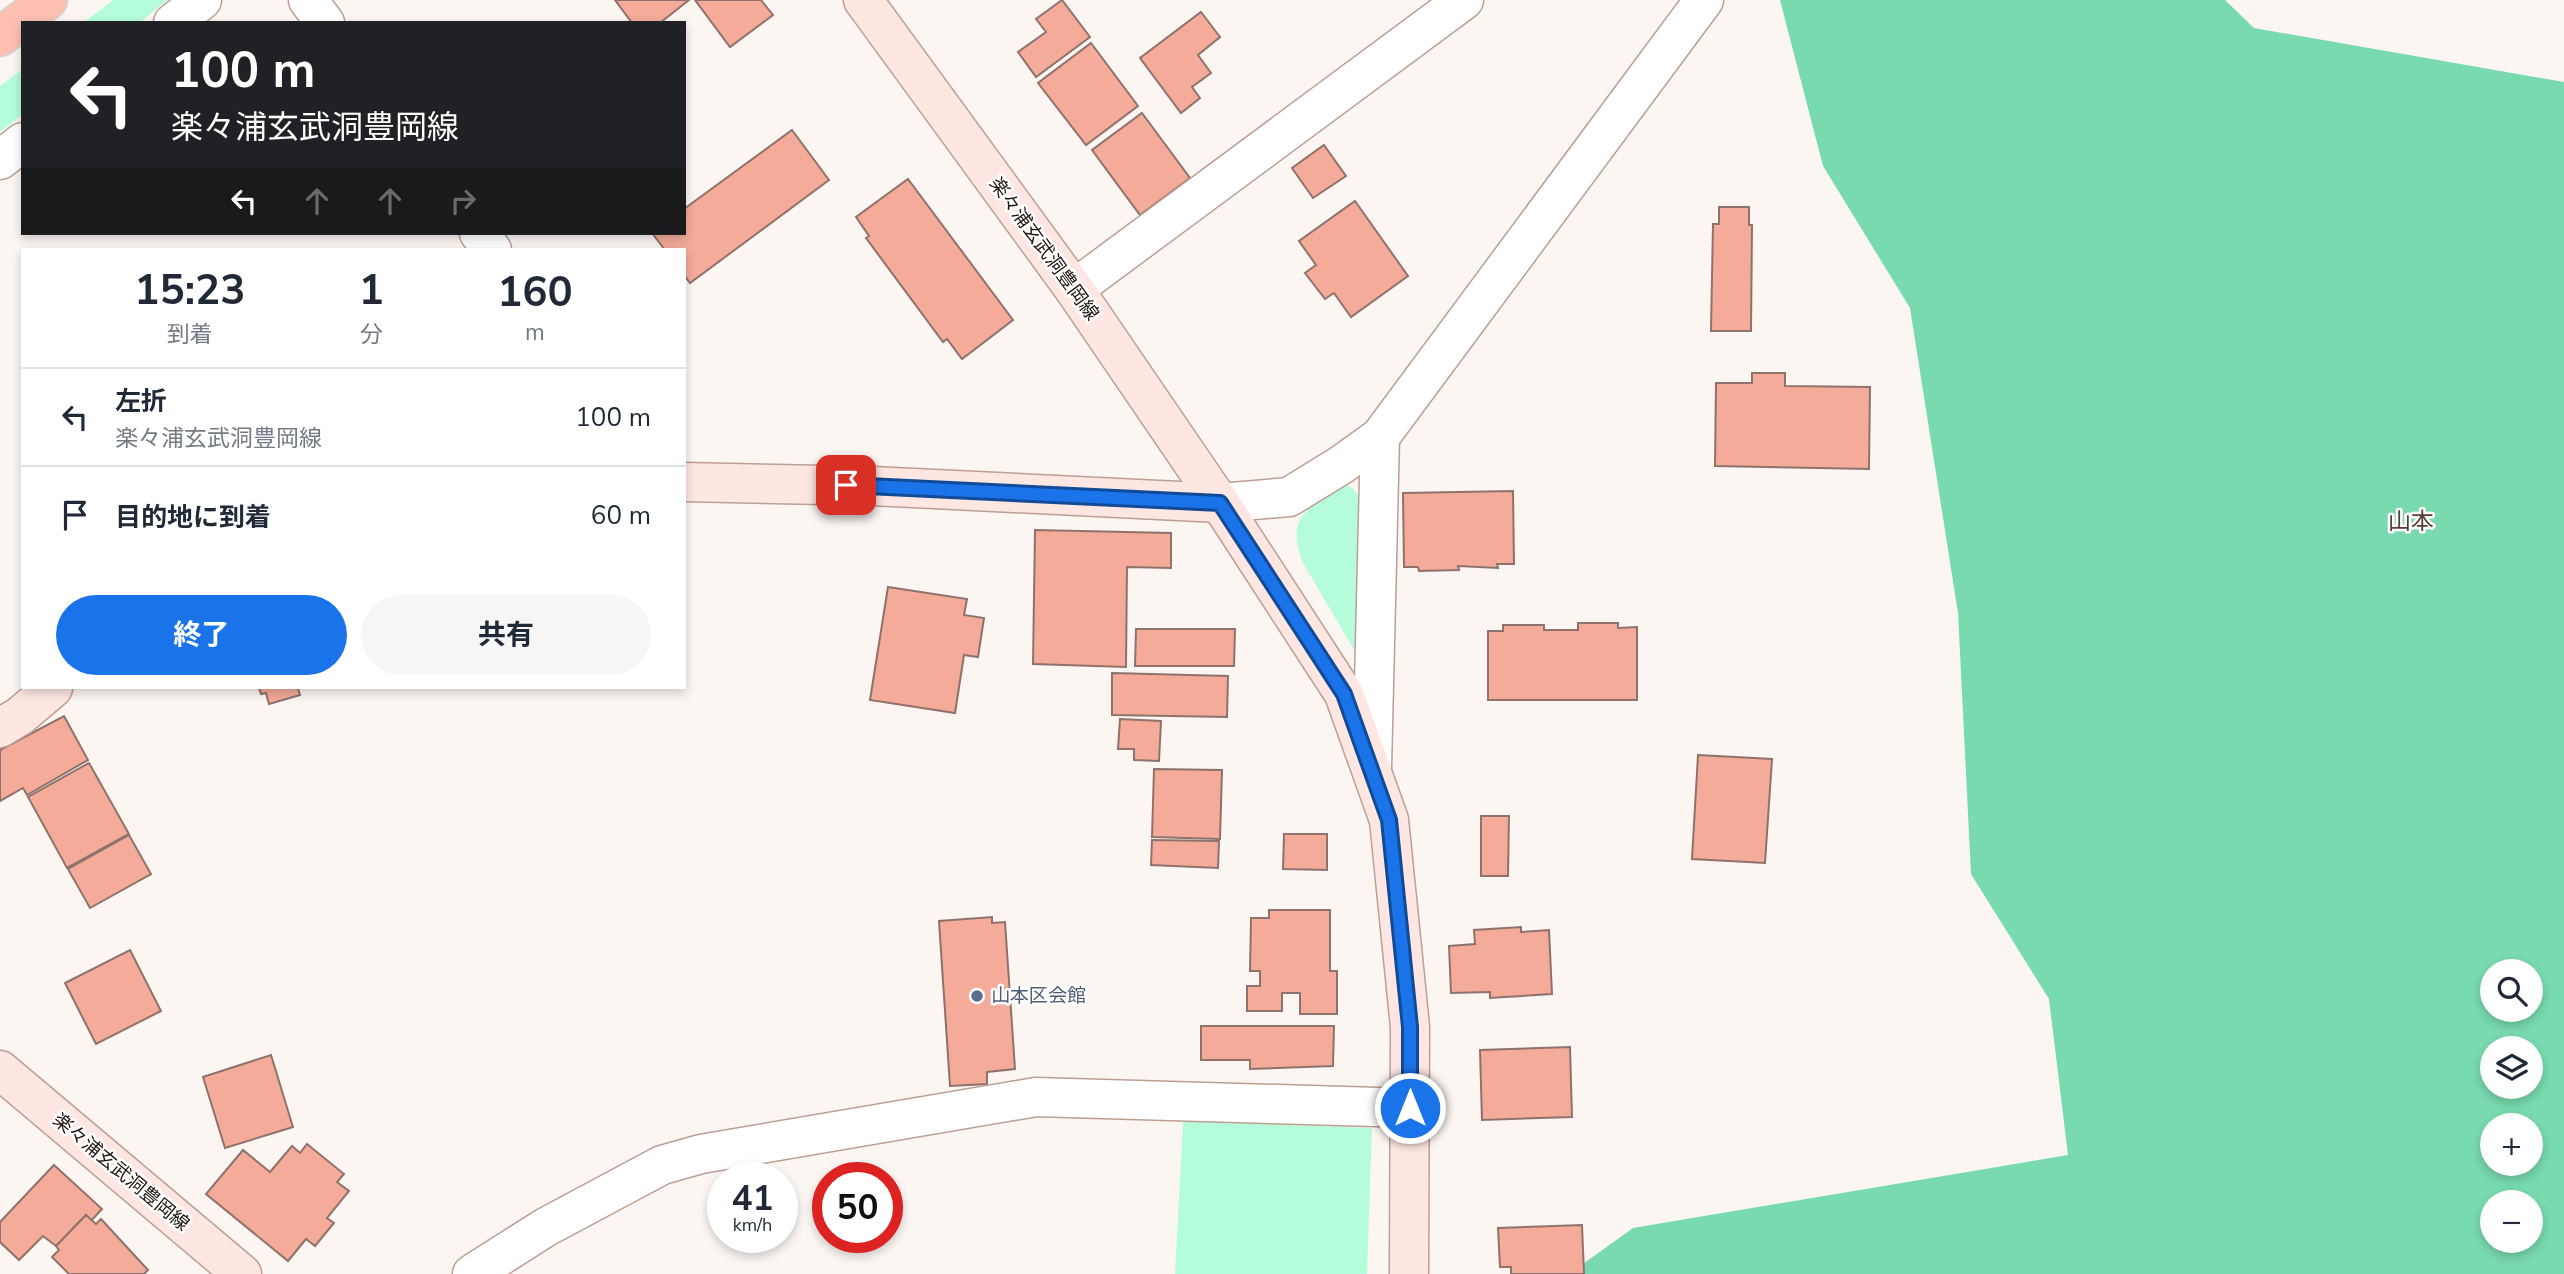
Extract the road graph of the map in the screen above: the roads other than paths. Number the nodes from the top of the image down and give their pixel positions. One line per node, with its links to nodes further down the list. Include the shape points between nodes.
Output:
1 (48, 0): 9 (highway)
2 (202, 0): 7 (street)
3 (309, 0): 8 (street)
4 (863, 0): 12 (main road, 楽々浦玄武洞豊岡線)
5 (1464, 0): 12 (street)
6 (1704, 0): 13 (street)
7 (176, 21)
8 (324, 21)
9 (0, 37)
10 (21, 144): 11 (street)
11 (0, 160)
12 (1074, 289): 15 (main road, 楽々浦玄武洞豊岡線)
13 (1380, 437): 15 (street, via 1289,496); 18 (street)
14 (686, 482): 15 (main road)
15 (1220, 503): 18 (main road, 楽々浦玄武洞豊岡線, via 1344,694)
16 (53, 689): 17 (main road)
17 (0, 728)
18 (1372, 767): 20 (main road, 楽々浦玄武洞豊岡線, via 1389,820 1410,1027)
19 (0, 1070): 21 (main road, 楽々浦玄武洞豊岡線)
20 (1410, 1108): 22 (street, via 1036,1097 701,1154 662,1165 546,1227); 23 (main road, 楽々浦玄武洞豊岡線)
21 (242, 1274)
22 (472, 1274)
23 (1409, 1274)

